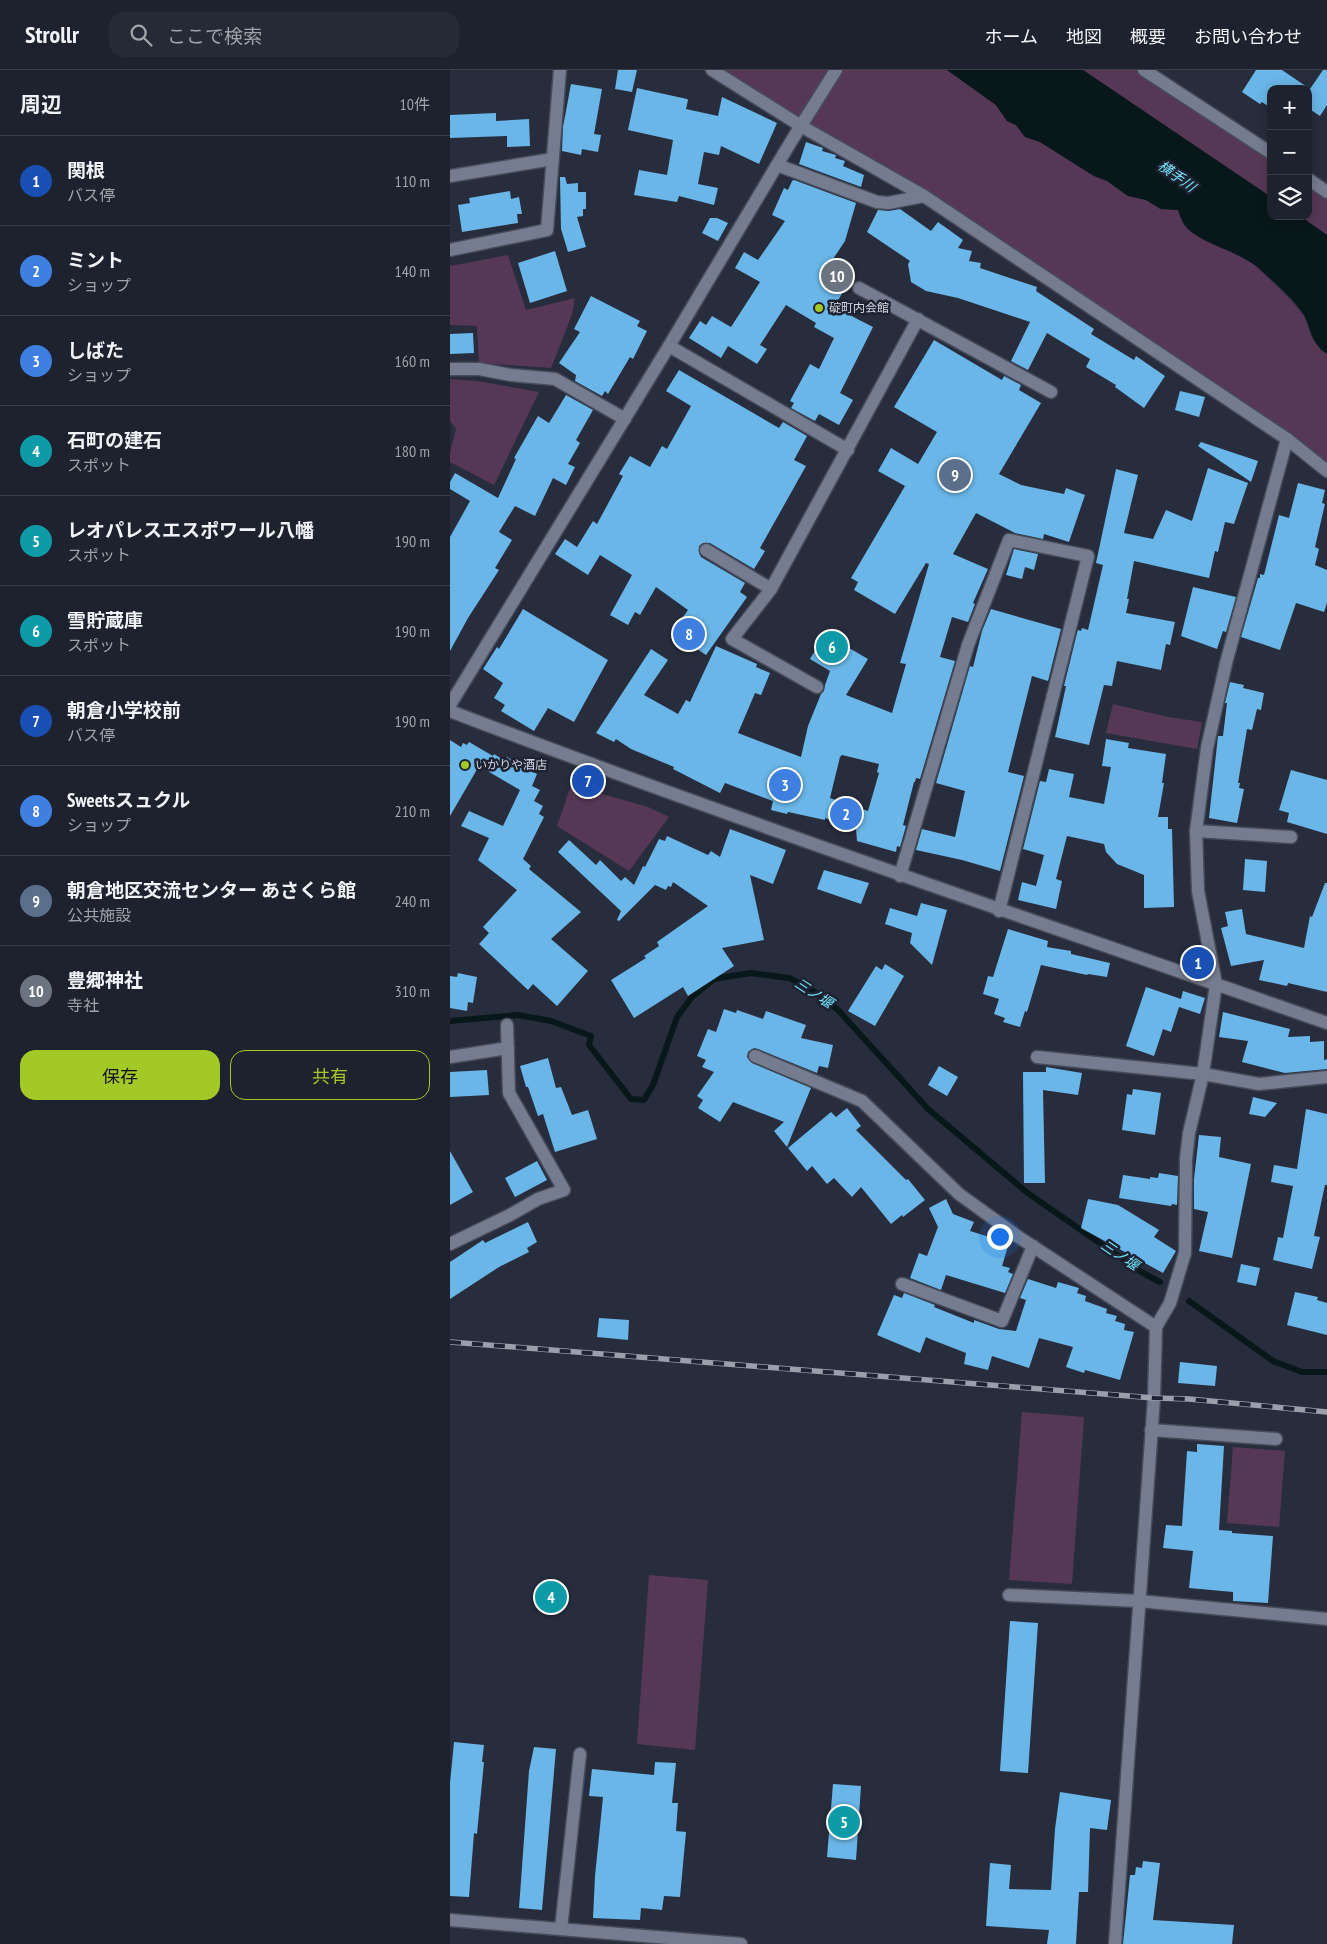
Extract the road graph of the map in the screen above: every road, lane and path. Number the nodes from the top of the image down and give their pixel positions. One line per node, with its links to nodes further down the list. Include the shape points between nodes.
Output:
1 (560, 70): 7 (street)
2 (712, 70): 5 (street)
3 (836, 70): 5 (street)
4 (1144, 70): 6 (street)
5 (801, 126): 8 (street); 12 (street)
6 (1267, 150)
7 (553, 159): 9 (street); 13 (street, via 547,230)
8 (777, 165): 12 (street, via 877,202); 16 (street)
9 (450, 176)
10 (1312, 182): 11 (street)
11 (1327, 192)
12 (924, 196): 20 (street)
13 (450, 250)
14 (859, 288): 15 (street)
15 (918, 319): 18 (street); 21 (street)
16 (669, 346): 19 (street); 21 (street)
17 (450, 369): 19 (street, via 479,369 555,379)
18 (1051, 392)
19 (625, 419): 26 (street)
20 (1287, 439): 22 (street); 28 (street, via 1206,748)
21 (848, 450): 24 (street)
22 (1327, 471)
23 (706, 550): 24 (street)
24 (771, 590): 25 (street, via 732,638)
25 (817, 687)
26 (450, 705)
27 (450, 711): 30 (street)
28 (1196, 831): 29 (street); 32 (street, via 1198,891)
29 (1291, 837)
30 (900, 876): 31 (street); 31 (street, via 968,646 1009,540 1088,556)
31 (999, 911): 32 (street)
32 (1216, 984): 33 (street); 39 (street)
33 (1327, 1023)
34 (507, 1025): 35 (street)
35 (508, 1048): 37 (street); 41 (street, via 509,1093 564,1190 538,1199)
36 (755, 1056): 42 (street, via 862,1101 959,1194)
37 (450, 1057)
38 (1037, 1057): 39 (street)
39 (1203, 1074): 40 (street, via 1259,1084); 44 (street, via 1186,1159 1185,1253 1170,1303)
40 (1327, 1077)
41 (450, 1244)
42 (1033, 1246): 43 (street, via 1002,1321); 44 (street)
43 (902, 1284)
44 (1156, 1327): 45 (street)
45 (1151, 1430): 46 (street); 48 (street)
46 (1276, 1439)
47 (1009, 1595): 48 (street)
48 (1139, 1602): 49 (street); 54 (street)
49 (1327, 1619)
50 (580, 1754): 52 (street)
51 (450, 1920): 52 (street)
52 (561, 1929): 53 (street)
53 (741, 1944)
54 (1115, 1944)

